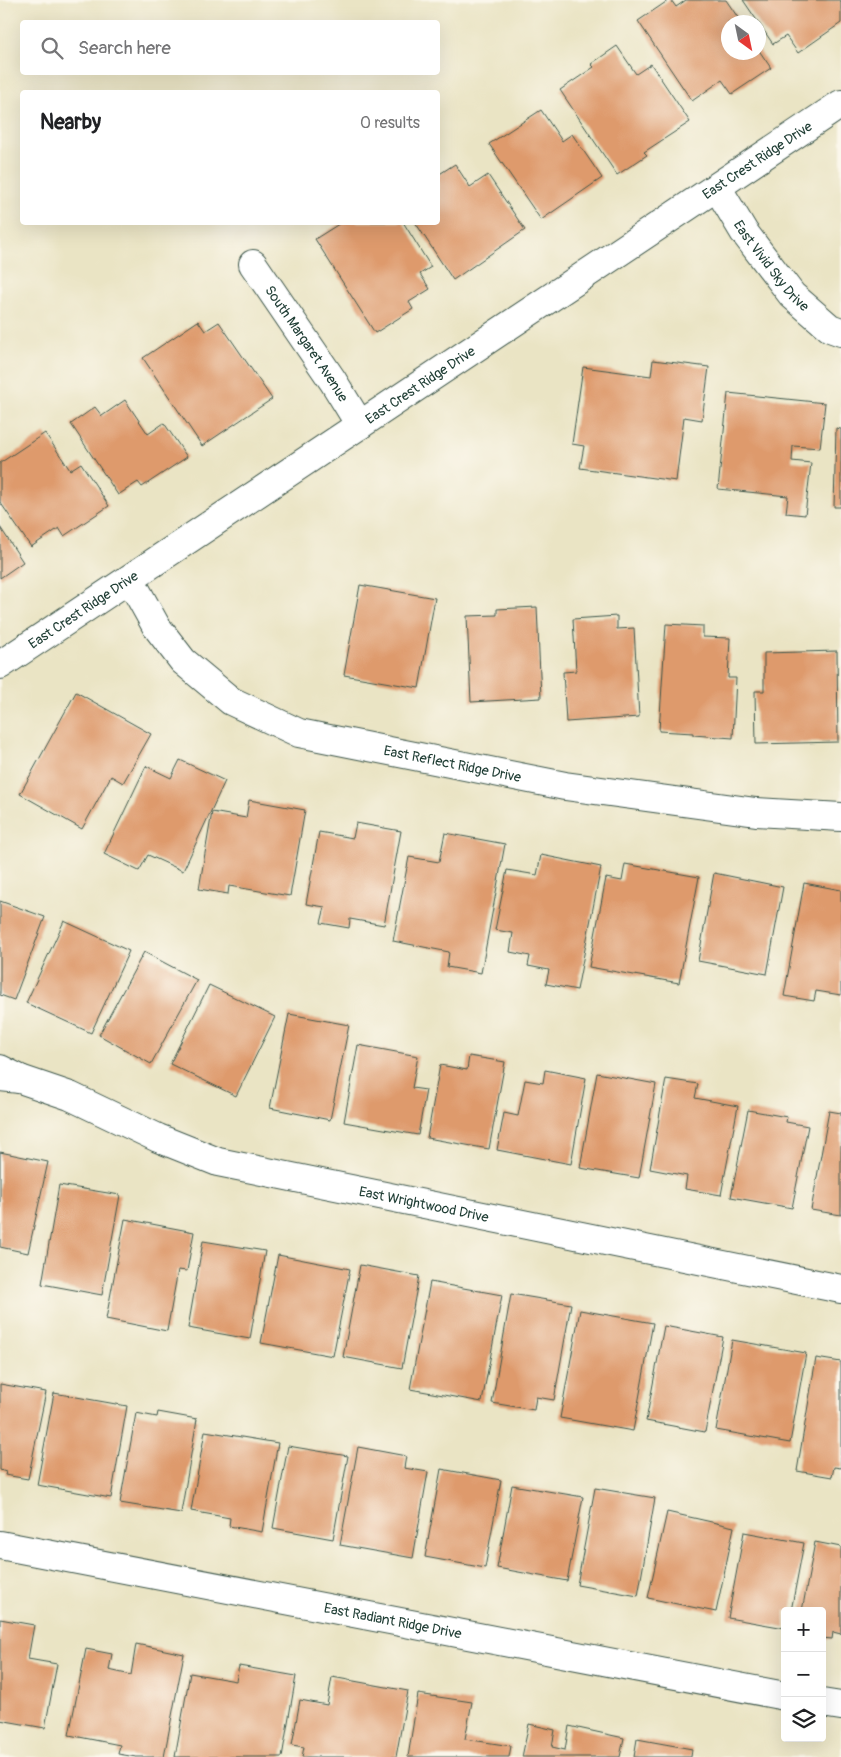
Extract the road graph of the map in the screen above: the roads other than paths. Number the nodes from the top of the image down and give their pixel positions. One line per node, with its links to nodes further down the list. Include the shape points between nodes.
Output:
1 (841, 104): 2 (street, East Crest Ridge Drive)
2 (717, 187): 4 (street, East Vivid Sky Drive, via 744,232 792,295 830,328); 5 (street, East Crest Ridge Drive)
3 (252, 264): 5 (street, South Margaret Avenue)
4 (841, 332)
5 (360, 425): 6 (street, East Crest Ridge Drive)
6 (130, 579): 7 (street, East Crest Ridge Drive); 8 (street, East Reflect Ridge Drive, via 156,626 183,661 231,701 299,733 565,786 756,812)
7 (0, 665)
8 (841, 817)
9 (7, 1075): 10 (street, East Wrightwood Drive, via 70,1096 158,1138 218,1162)
10 (841, 1289)
11 (0, 1545): 12 (street, East Radiant Ridge Drive)
12 (781, 1695)
13 (826, 1704): 14 (street)
14 (841, 1706)

